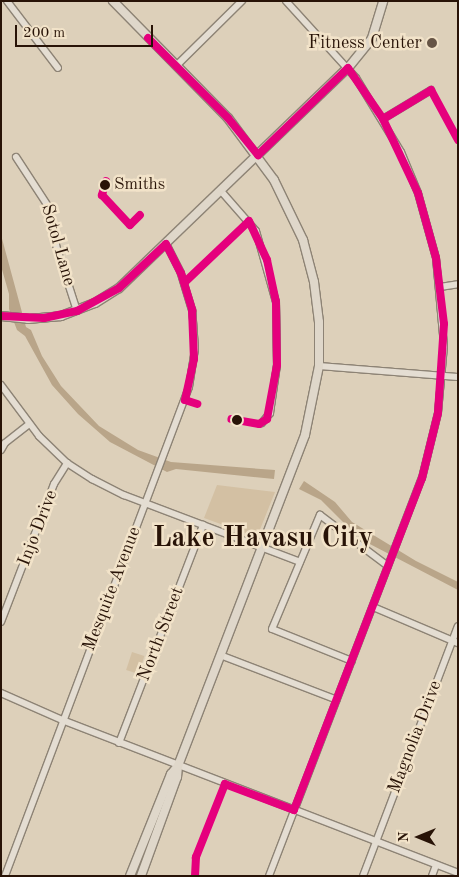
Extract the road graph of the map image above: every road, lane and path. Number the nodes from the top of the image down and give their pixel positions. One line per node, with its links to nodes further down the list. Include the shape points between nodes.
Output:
1 (8, 1): 7 (street)
2 (113, 1): 6 (main road)
3 (242, 1): 6 (street)
4 (286, 1): 8 (street)
5 (383, 1): 8 (main road, via 372,38)
6 (176, 66): 11 (main road, via 228,118)
7 (58, 68)
8 (348, 68): 10 (street); 11 (main road)
9 (431, 90): 10 (street)
10 (383, 119): 16 (street, via 418,193 431,236)
11 (258, 155): 13 (main road); 19 (main road, via 286,200 303,240 318,306)
12 (16, 157): 17 (street, Sotol Lane, via 48,206 57,249)
13 (221, 191): 14 (main road); 23 (street, via 256,231 276,302 277,364 270,413)
14 (166, 244): 17 (main road, via 119,288); 27 (street, Mesquite Avenue, via 178,264 190,301 194,358 186,400)
15 (458, 284): 16 (street)
16 (440, 287): 20 (street)
17 (77, 311): 18 (main road, via 44,318)
18 (1, 316)
19 (319, 366): 20 (street); 29 (main road, via 305,435)
20 (443, 376): 21 (street); 31 (street, via 429,456)
21 (458, 377)
22 (1, 385): 24 (street)
23 (262, 423)
24 (28, 425): 25 (street); 26 (street)
25 (1, 450)
26 (68, 463): 27 (street, via 108,488); 33 (street, Injo Drive, via 54,484)
27 (146, 503): 28 (street); 40 (street, Mesquite Avenue)
28 (203, 525): 29 (street); 41 (street, North Street)
29 (261, 547): 30 (street); 36 (main road)
30 (300, 562): 31 (street, via 320,515); 37 (street, via 272,629)
31 (388, 566): 32 (street)
32 (373, 607): 35 (street); 37 (street)
33 (1, 622)
34 (458, 626): 35 (street, Magnolia Drive)
35 (455, 642): 44 (street, Magnolia Drive)
36 (220, 655): 39 (street); 42 (main road)
37 (352, 661): 39 (street)
38 (1, 693): 40 (street)
39 (337, 700): 43 (street)
40 (62, 720): 41 (street); 48 (street, Mesquite Avenue)
41 (120, 743): 42 (street)
42 (178, 766): 43 (street); 45 (main road, via 171,774); 51 (main road, via 177,777)
43 (294, 810): 44 (street); 52 (street)
44 (376, 842): 46 (street); 53 (street, Magnolia Drive)
45 (135, 863): 49 (main road); 50 (main road)
46 (436, 865): 47 (street); 54 (street)
47 (458, 873)
48 (5, 876)
49 (130, 876)
50 (135, 876)
51 (141, 876)
52 (269, 876)
53 (362, 876)
54 (432, 876)

